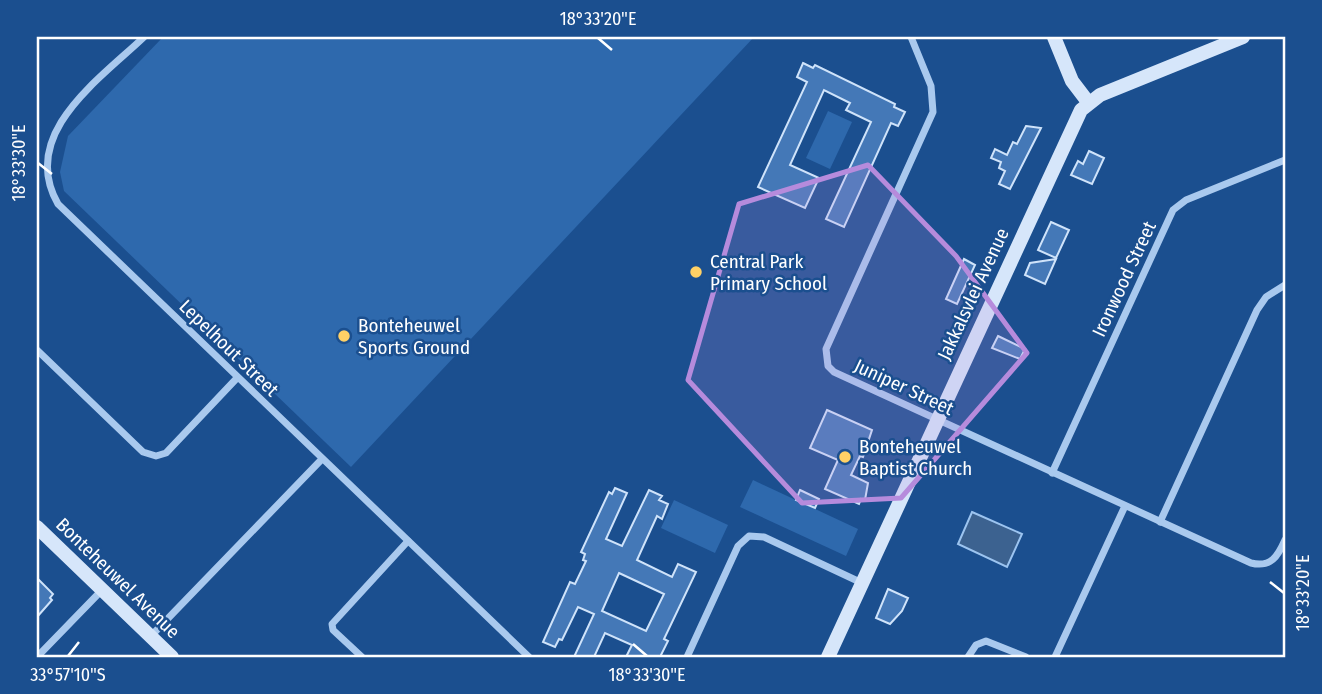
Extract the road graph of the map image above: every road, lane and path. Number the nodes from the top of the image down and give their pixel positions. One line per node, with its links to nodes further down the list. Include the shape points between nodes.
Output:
1 (144, 37): 9 (street, Lepelhout Street, via 59,122 49,146 50,187 63,211)
2 (911, 37): 10 (street, Juniper Street, via 931,86 933,112 824,357 834,372)
3 (1054, 37): 5 (street, via 1072,81)
4 (1243, 37): 5 (street)
5 (1088, 102): 10 (street, Jakkalsvlei Avenue, via 1069,130)
6 (1285, 160): 12 (street, Ironwood Street, via 1186,200 1173,210)
7 (1285, 285): 14 (street, via 1266,297 1257,310)
8 (37, 350): 9 (street, via 151,456 166,453)
9 (237, 378): 11 (street, Lepelhout Street)
10 (937, 420): 12 (street, Juniper Street); 18 (street, Jakkalsvlei Avenue)
11 (322, 459): 17 (street, Lepelhout Street); 20 (street)
12 (1052, 473): 13 (street, Juniper Street)
13 (1125, 506): 14 (street, Juniper Street); 29 (street)
14 (1160, 522): 16 (street, Juniper Street, via 1256,565 1272,561)
15 (37, 527): 19 (street, Bonteheuwel Avenue)
16 (1285, 540)
17 (408, 541): 23 (street, via 332,624); 24 (street, Lepelhout Street)
18 (862, 583): 25 (street, via 764,537 748,536 738,546); 26 (street, Jakkalsvlei Avenue)
19 (102, 590): 20 (street, Bonteheuwel Avenue); 21 (street)
20 (151, 636): 22 (street, Bonteheuwel Avenue)
21 (37, 657)
22 (172, 657)
23 (362, 657)
24 (529, 657)
25 (687, 657)
26 (828, 657)
27 (968, 657): 28 (street, via 976,645 986,641)
28 (1027, 657)
29 (1055, 657)

